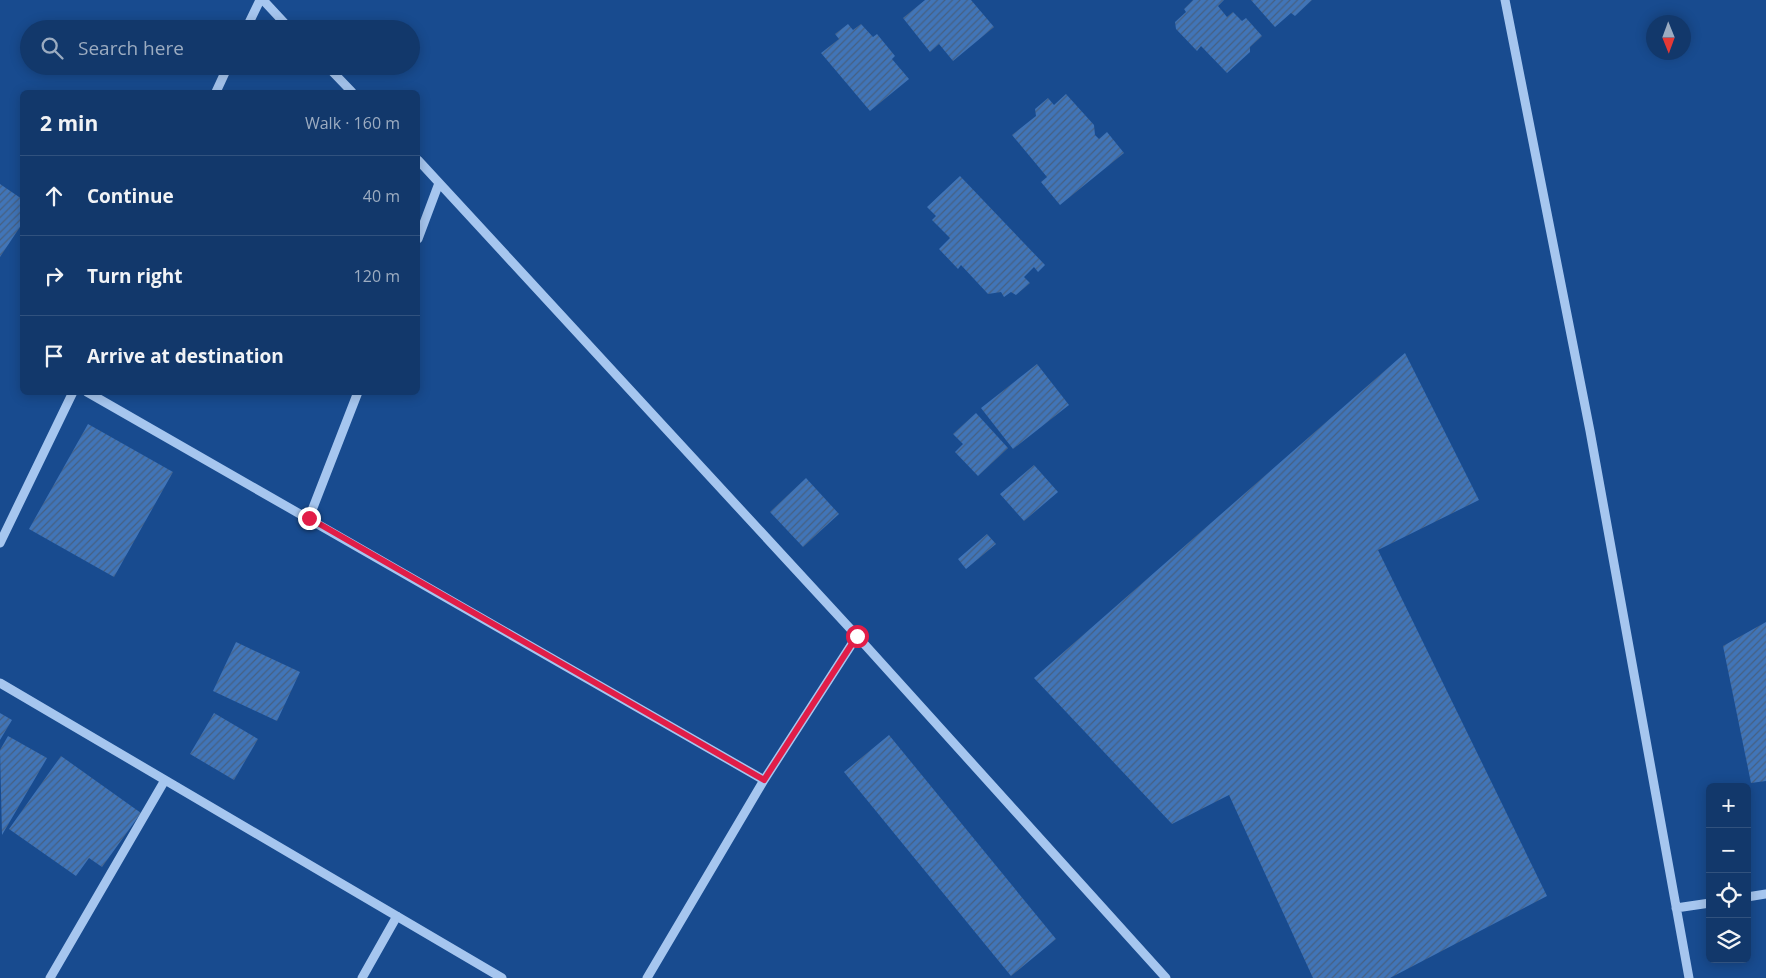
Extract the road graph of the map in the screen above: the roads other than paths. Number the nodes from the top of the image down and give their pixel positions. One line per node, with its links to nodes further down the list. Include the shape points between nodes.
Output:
1 (261, 0): 3 (street); 4 (street)
2 (1506, 0): 24 (street, via 1590,431)
3 (251, 20)
4 (281, 20)
5 (224, 75): 7 (street)
6 (336, 75): 8 (street)
7 (217, 90)
8 (350, 90)
9 (420, 162): 10 (street)
10 (439, 183): 11 (street); 17 (street)
11 (420, 234)
12 (72, 395): 16 (street)
13 (92, 395): 15 (street)
14 (357, 395): 15 (street)
15 (309, 518): 20 (street)
16 (0, 543)
17 (857, 636): 20 (street); 30 (street)
18 (0, 683): 19 (street)
19 (165, 780): 25 (street); 26 (street)
20 (764, 780): 29 (street)
21 (1766, 894): 22 (street)
22 (1751, 896)
23 (1706, 904): 24 (street)
24 (1676, 908): 31 (street)
25 (397, 916): 27 (street); 28 (street)
26 (50, 978)
27 (362, 978)
28 (502, 978)
29 (647, 978)
30 (1166, 978)
31 (1689, 978)

